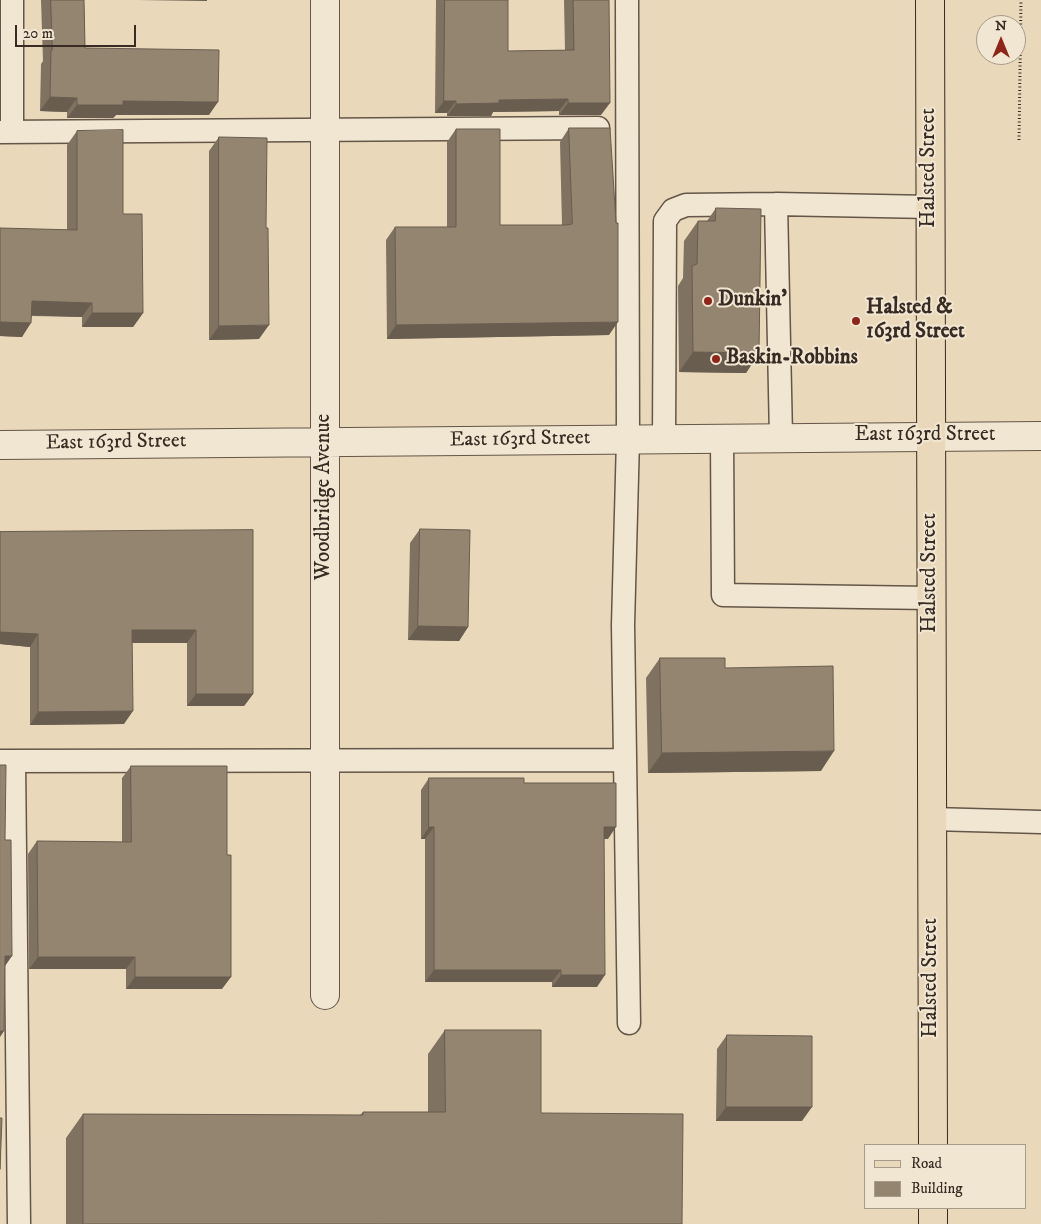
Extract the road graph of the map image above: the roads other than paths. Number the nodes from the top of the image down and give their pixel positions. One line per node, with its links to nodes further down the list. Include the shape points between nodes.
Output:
1 (12, 0): 7 (lane)
2 (325, 0): 6 (street, Woodbridge Avenue)
3 (627, 0): 5 (lane)
4 (930, 0): 9 (main road, Halsted Street)
5 (627, 128): 6 (lane); 14 (lane)
6 (325, 130): 7 (lane); 16 (street, Woodbridge Avenue)
7 (6, 132)
8 (776, 204): 9 (lane); 12 (lane); 15 (lane, via 686,205 672,210 666,221)
9 (930, 207): 10 (main road, Halsted Street)
10 (931, 436): 11 (street, East 163rd Street); 12 (street, East 163rd Street); 18 (main road, Halsted Street)
11 (1041, 436)
12 (781, 437): 13 (street, East 163rd Street)
13 (722, 438): 15 (street, East 163rd Street); 18 (lane, via 723,595)
14 (628, 439): 15 (street, East 163rd Street); 16 (street, East 163rd Street); 20 (lane, via 623,625)
15 (664, 439)
16 (325, 441): 17 (street, East 163rd Street); 19 (street, Woodbridge Avenue)
17 (0, 444)
18 (931, 598): 22 (main road, Halsted Street)
19 (325, 760): 20 (lane); 21 (lane); 24 (street, Woodbridge Avenue)
20 (625, 760): 25 (lane)
21 (7, 761): 28 (lane)
22 (932, 819): 23 (lane); 26 (main road, Halsted Street)
23 (1041, 822)
24 (325, 995)
25 (629, 1023)
26 (933, 1144)
27 (933, 1209): 29 (main road)
28 (19, 1224)
29 (933, 1224)

